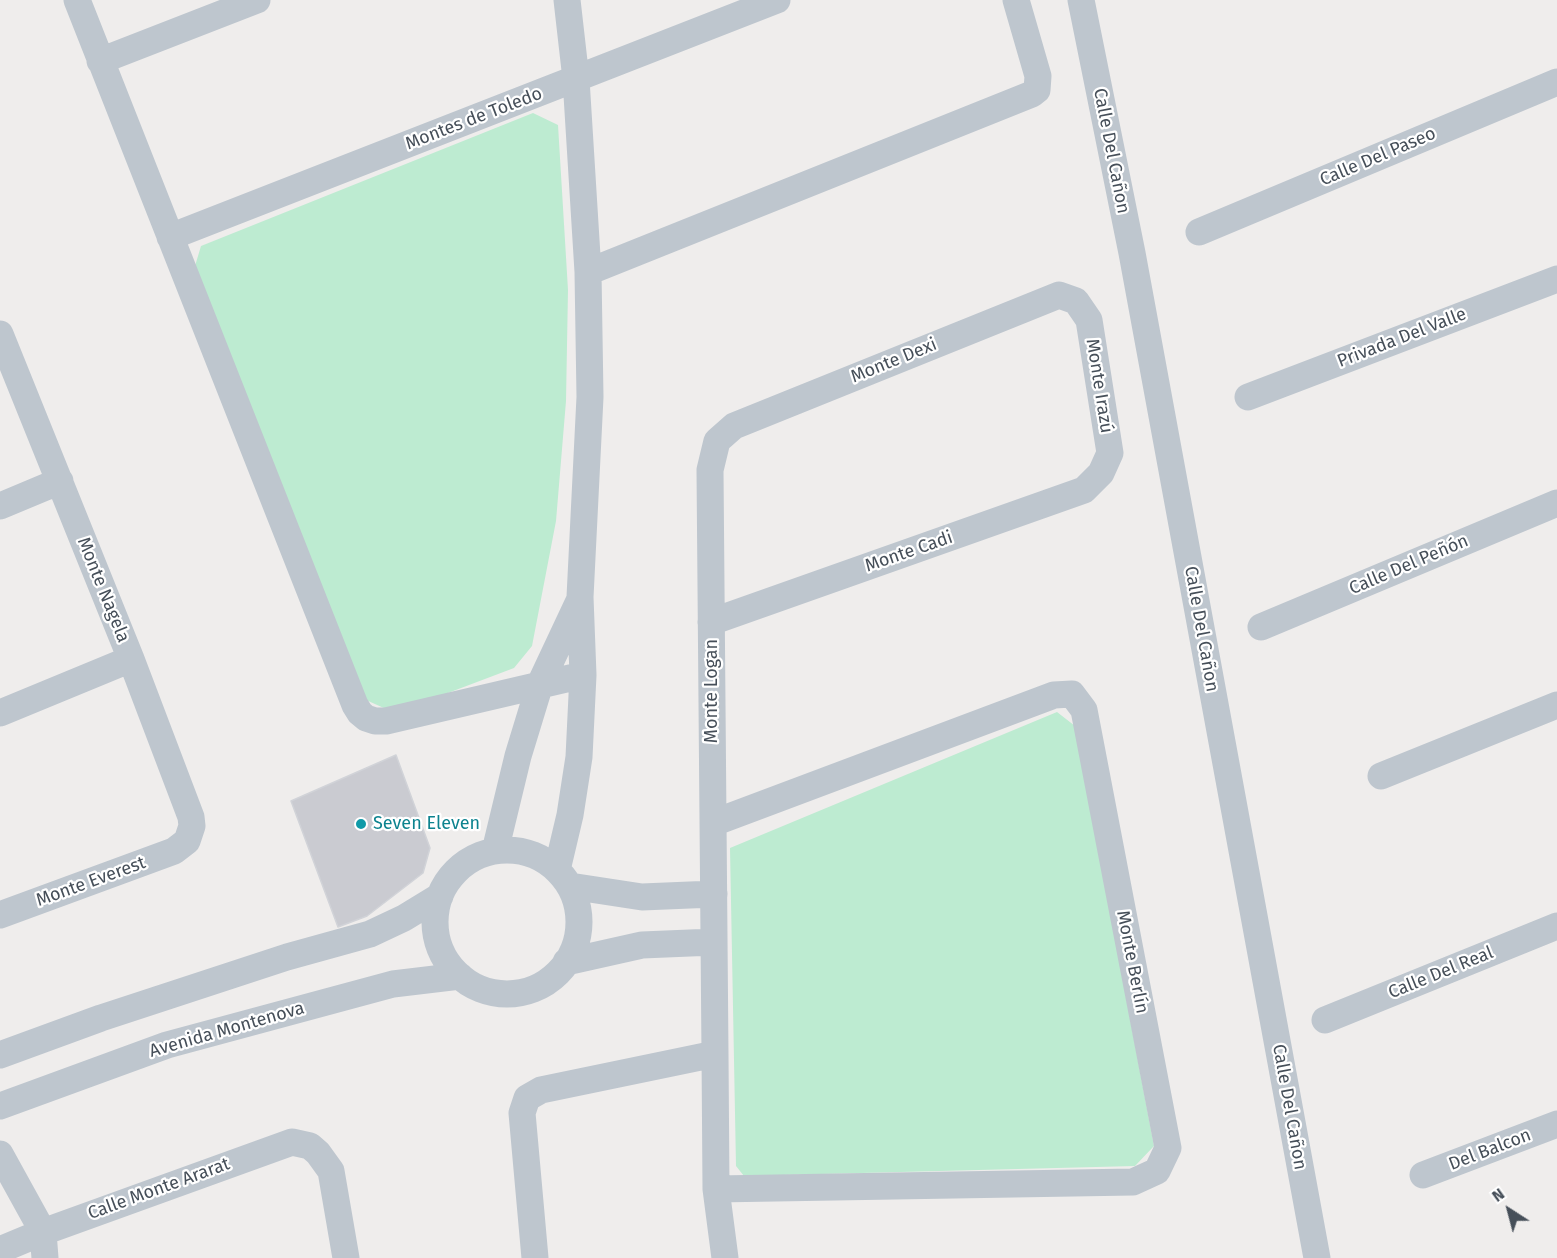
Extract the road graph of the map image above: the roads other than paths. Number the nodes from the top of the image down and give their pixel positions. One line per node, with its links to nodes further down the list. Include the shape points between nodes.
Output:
1 (77, 0): 7 (street)
2 (257, 0): 7 (street)
3 (567, 0): 8 (street)
4 (777, 0): 8 (street, Montes de Toledo)
5 (1016, 0): 12 (street, via 1038,76 1037,90 1032,94)
6 (1081, 0): 55 (street, Calle Del Cañon, via 1132,254)
7 (100, 60): 11 (street)
8 (576, 79): 11 (street, Montes de Toledo); 12 (street)
9 (1557, 82): 10 (street, Calle Del Paseo)
10 (1199, 232)
11 (170, 237): 27 (street, via 360,713 375,721 386,721)
12 (588, 272): 22 (street, via 590,397)
13 (1557, 279): 16 (street, Privada Del Valle)
14 (1076, 301): 17 (street, Monte Dexi, via 1059,295 734,426); 18 (street, Monte Irazú, via 1089,320 1110,453)
15 (0, 334): 19 (street, Monte Nagela)
16 (1248, 397)
17 (717, 441): 23 (street, Monte Logan, via 710,470)
18 (1101, 473): 23 (street, Monte Cadi, via 1084,490)
19 (60, 481): 21 (street); 25 (street, Monte Nagela)
20 (1557, 503): 24 (street, Calle Del Peñón)
21 (0, 506)
22 (580, 597): 26 (street); 27 (street)
23 (711, 622): 31 (street, Monte Logan)
24 (1262, 627)
25 (131, 659): 29 (street); 32 (street, Monte Nagela, via 191,817 191,833)
26 (583, 675): 27 (street); 34 (street, via 579,757)
27 (540, 684): 33 (street)
28 (1557, 705): 30 (street)
29 (0, 713)
30 (1381, 776)
31 (713, 823): 35 (street, Monte Logan); 49 (street, Monte Berlín, via 1054,694 1072,694 1084,710 1167,1148 1157,1171 1133,1182)
32 (181, 847): 37 (street, Monte Everest)
33 (495, 850): 34 (street, via 518,850 539,857); 36 (street, via 462,866)
34 (564, 878): 35 (street, via 642,897); 40 (street, via 577,904 579,925)
35 (714, 894): 39 (street, Monte Logan)
36 (440, 896): 41 (street, via 435,917 437,939 445,959); 43 (street, via 370,934 287,957)
37 (0, 915)
38 (1557, 926): 42 (street, Calle Del Real)
39 (714, 942): 40 (street, via 642,945); 44 (street, Monte Logan)
40 (566, 962): 41 (street, via 552,977 516,993 495,993)
41 (460, 976): 45 (street, Avenida Montenova, via 393,984 167,1045)
42 (1325, 1020)
43 (0, 1054)
44 (715, 1054): 49 (street, Monte Logan); 53 (street, via 541,1090 527,1098 522,1113)
45 (0, 1106)
46 (1557, 1124): 48 (street, Del Balcon)
47 (0, 1154): 50 (street)
48 (1423, 1175)
49 (716, 1189): 54 (street, Monte Logan)
50 (44, 1245): 51 (street, Calle Monte Ararat); 52 (street, Calle Monte Ararat, via 284,1143 302,1143 318,1153 331,1171)
51 (4, 1250)
52 (346, 1258)
53 (535, 1258)
54 (725, 1258)
55 (1317, 1258)

